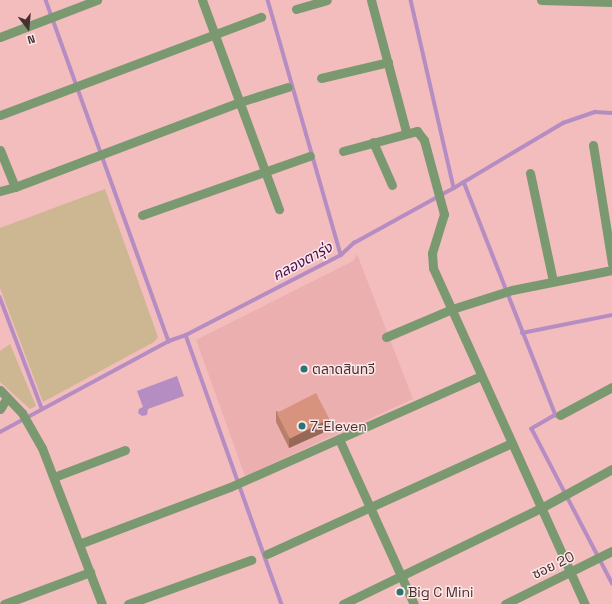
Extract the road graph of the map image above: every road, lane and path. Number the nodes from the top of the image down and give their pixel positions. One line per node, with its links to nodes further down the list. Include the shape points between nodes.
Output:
1 (97, 0): 10 (street)
2 (202, 0): 9 (street)
3 (327, 0): 7 (street)
4 (371, 0): 11 (street)
5 (541, 0): 6 (street)
6 (612, 2)
7 (296, 9)
8 (261, 17): 9 (street)
9 (214, 34): 14 (street); 15 (street)
10 (0, 37)
11 (388, 62): 12 (street); 16 (street)
12 (321, 78)
13 (288, 87): 14 (street)
14 (240, 102): 22 (street); 25 (street)
15 (0, 115)
16 (406, 132): 17 (street); 32 (street, via 417,130 424,140 443,208 444,220 432,253 432,264)
17 (373, 142): 20 (street); 24 (street)
18 (593, 145): 29 (street)
19 (0, 150): 25 (street)
20 (343, 151)
21 (310, 156): 22 (street)
22 (264, 172): 27 (street); 28 (street)
23 (530, 173): 31 (street)
24 (392, 185)
25 (15, 187): 26 (street)
26 (0, 192)
27 (279, 209)
28 (142, 216)
29 (612, 263)
30 (612, 270): 31 (street)
31 (553, 282): 32 (street, via 512,290)
32 (452, 309): 33 (street); 34 (street)
33 (386, 337)
34 (481, 376): 40 (street); 41 (street)
35 (612, 387): 39 (street)
36 (0, 390): 37 (street)
37 (7, 398): 38 (street); 44 (street, via 22,413)
38 (0, 409)
39 (560, 415)
40 (339, 439): 45 (street); 47 (street, via 230,487)
41 (512, 443): 45 (street); 46 (street)
42 (126, 450): 44 (street)
43 (612, 469): 46 (street)
44 (54, 477): 47 (street)
45 (370, 507): 49 (street); 53 (street)
46 (541, 508): 52 (street); 53 (street)
47 (79, 544): 51 (street)
48 (610, 552): 52 (street, ซอย 20)
49 (267, 554)
50 (251, 560): 56 (street)
51 (90, 572): 54 (street); 55 (street)
52 (570, 573): 59 (street, ซอย 20); 60 (street)
53 (401, 575): 57 (street); 58 (street)
54 (4, 604)
55 (102, 604)
56 (128, 604)
57 (343, 604)
58 (414, 604)
59 (506, 604)
60 (585, 604)

